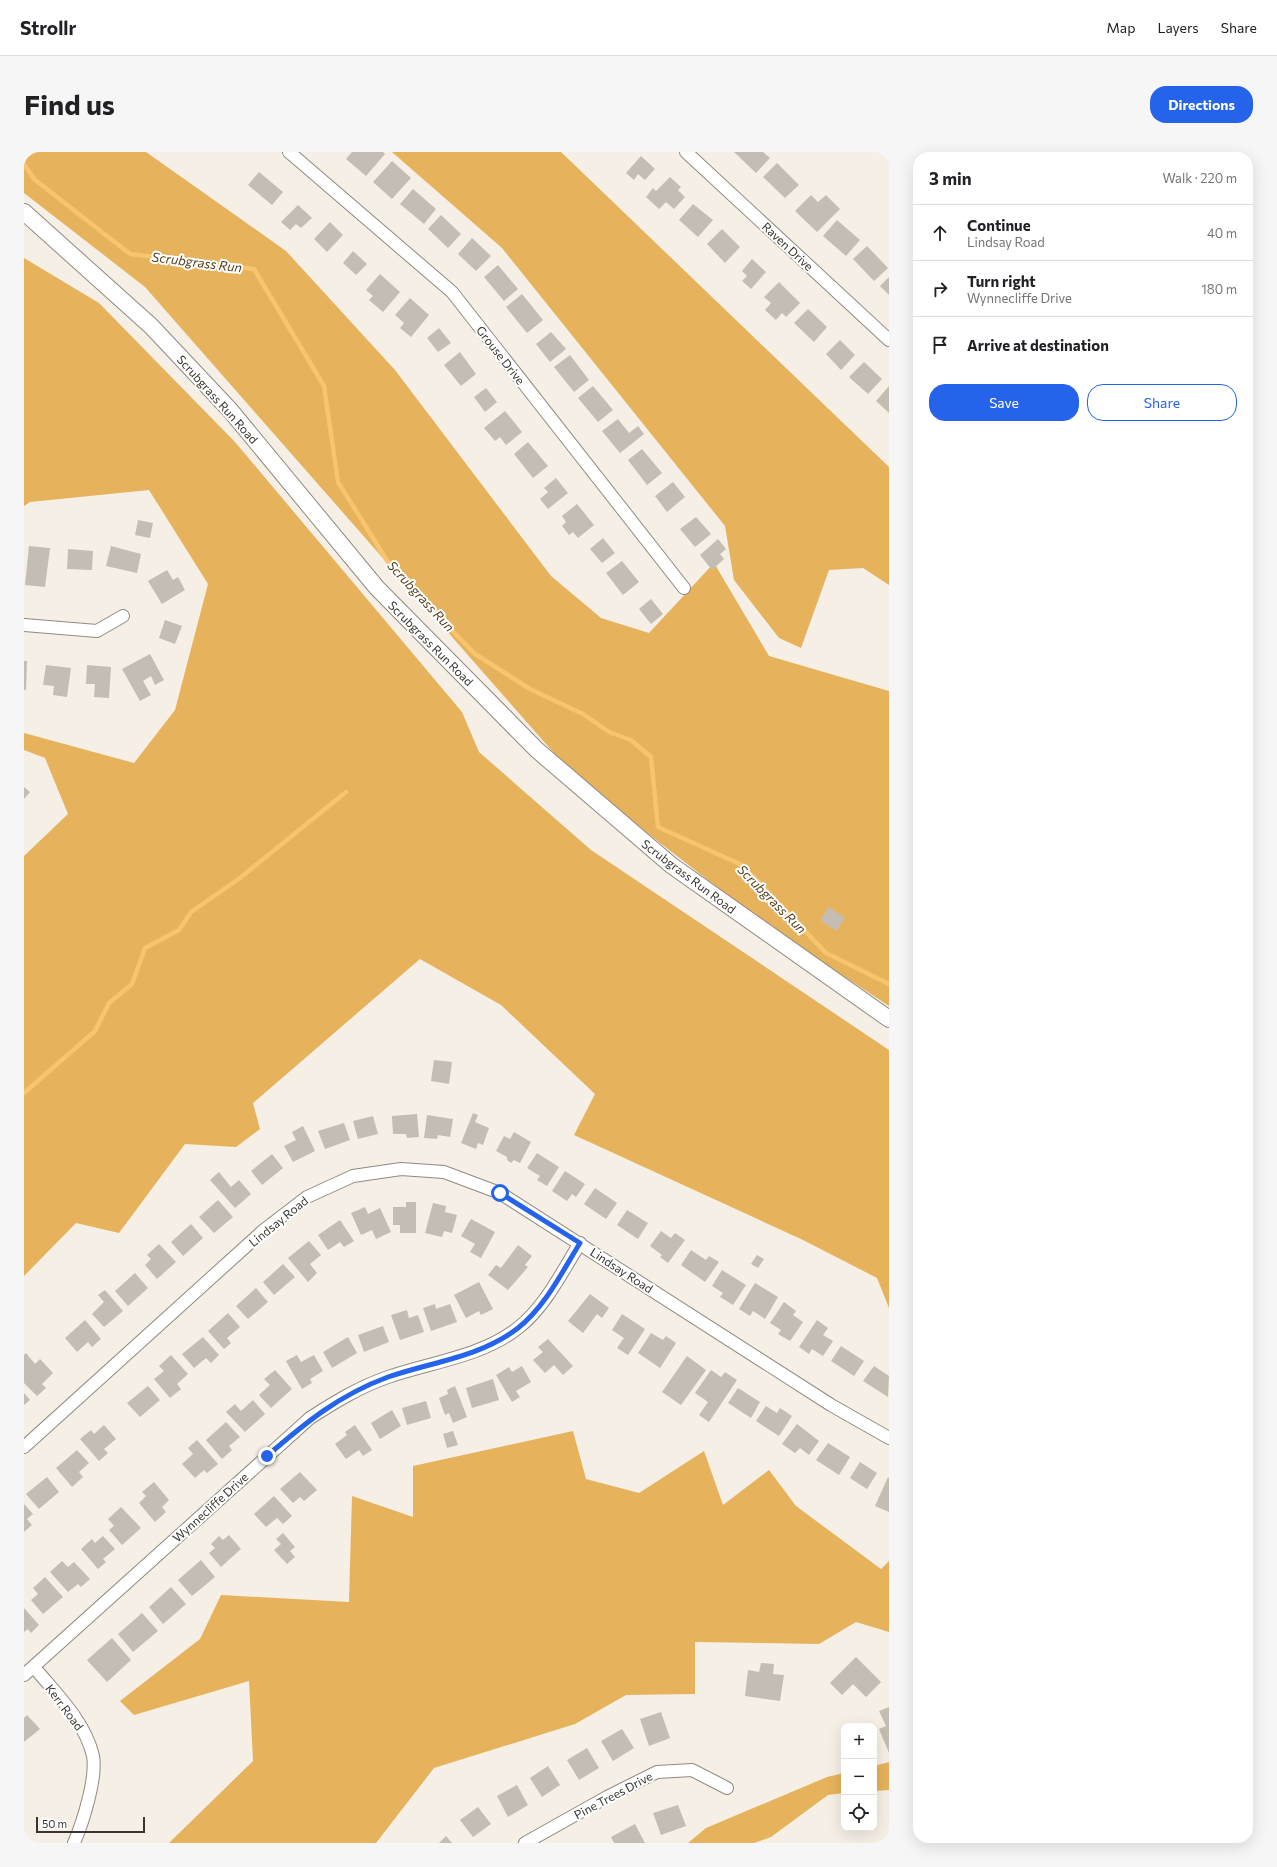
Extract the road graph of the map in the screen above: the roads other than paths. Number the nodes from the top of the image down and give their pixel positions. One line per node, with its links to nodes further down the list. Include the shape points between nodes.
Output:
1 (289, 152): 5 (street, Grouse Drive, via 452,292)
2 (686, 152): 4 (street, Raven Drive)
3 (24, 212): 8 (street, Scrubgrass Run Road, via 151,326 230,410 377,588 537,750 671,865)
4 (889, 340)
5 (684, 588)
6 (123, 616): 7 (street, via 97,630)
7 (24, 625)
8 (889, 1019)
9 (580, 1243): 10 (street, Lindsay Road, via 831,1405); 11 (street, Lindsay Road, via 500,1193 444,1172 401,1169 353,1176 307,1197 264,1230); 12 (street, Wynnecliffe Drive, via 538,1309 518,1328 491,1345 388,1377 352,1392 310,1418)
10 (889, 1438)
11 (24, 1447)
12 (34, 1667): 13 (street, Wynnecliffe Drive); 15 (street, Kerr Road, via 81,1726 93,1757 91,1787)
13 (24, 1675)
14 (727, 1788): 16 (street, Pine Trees Drive, via 692,1770 657,1772)
15 (74, 1843)
16 (525, 1843)

